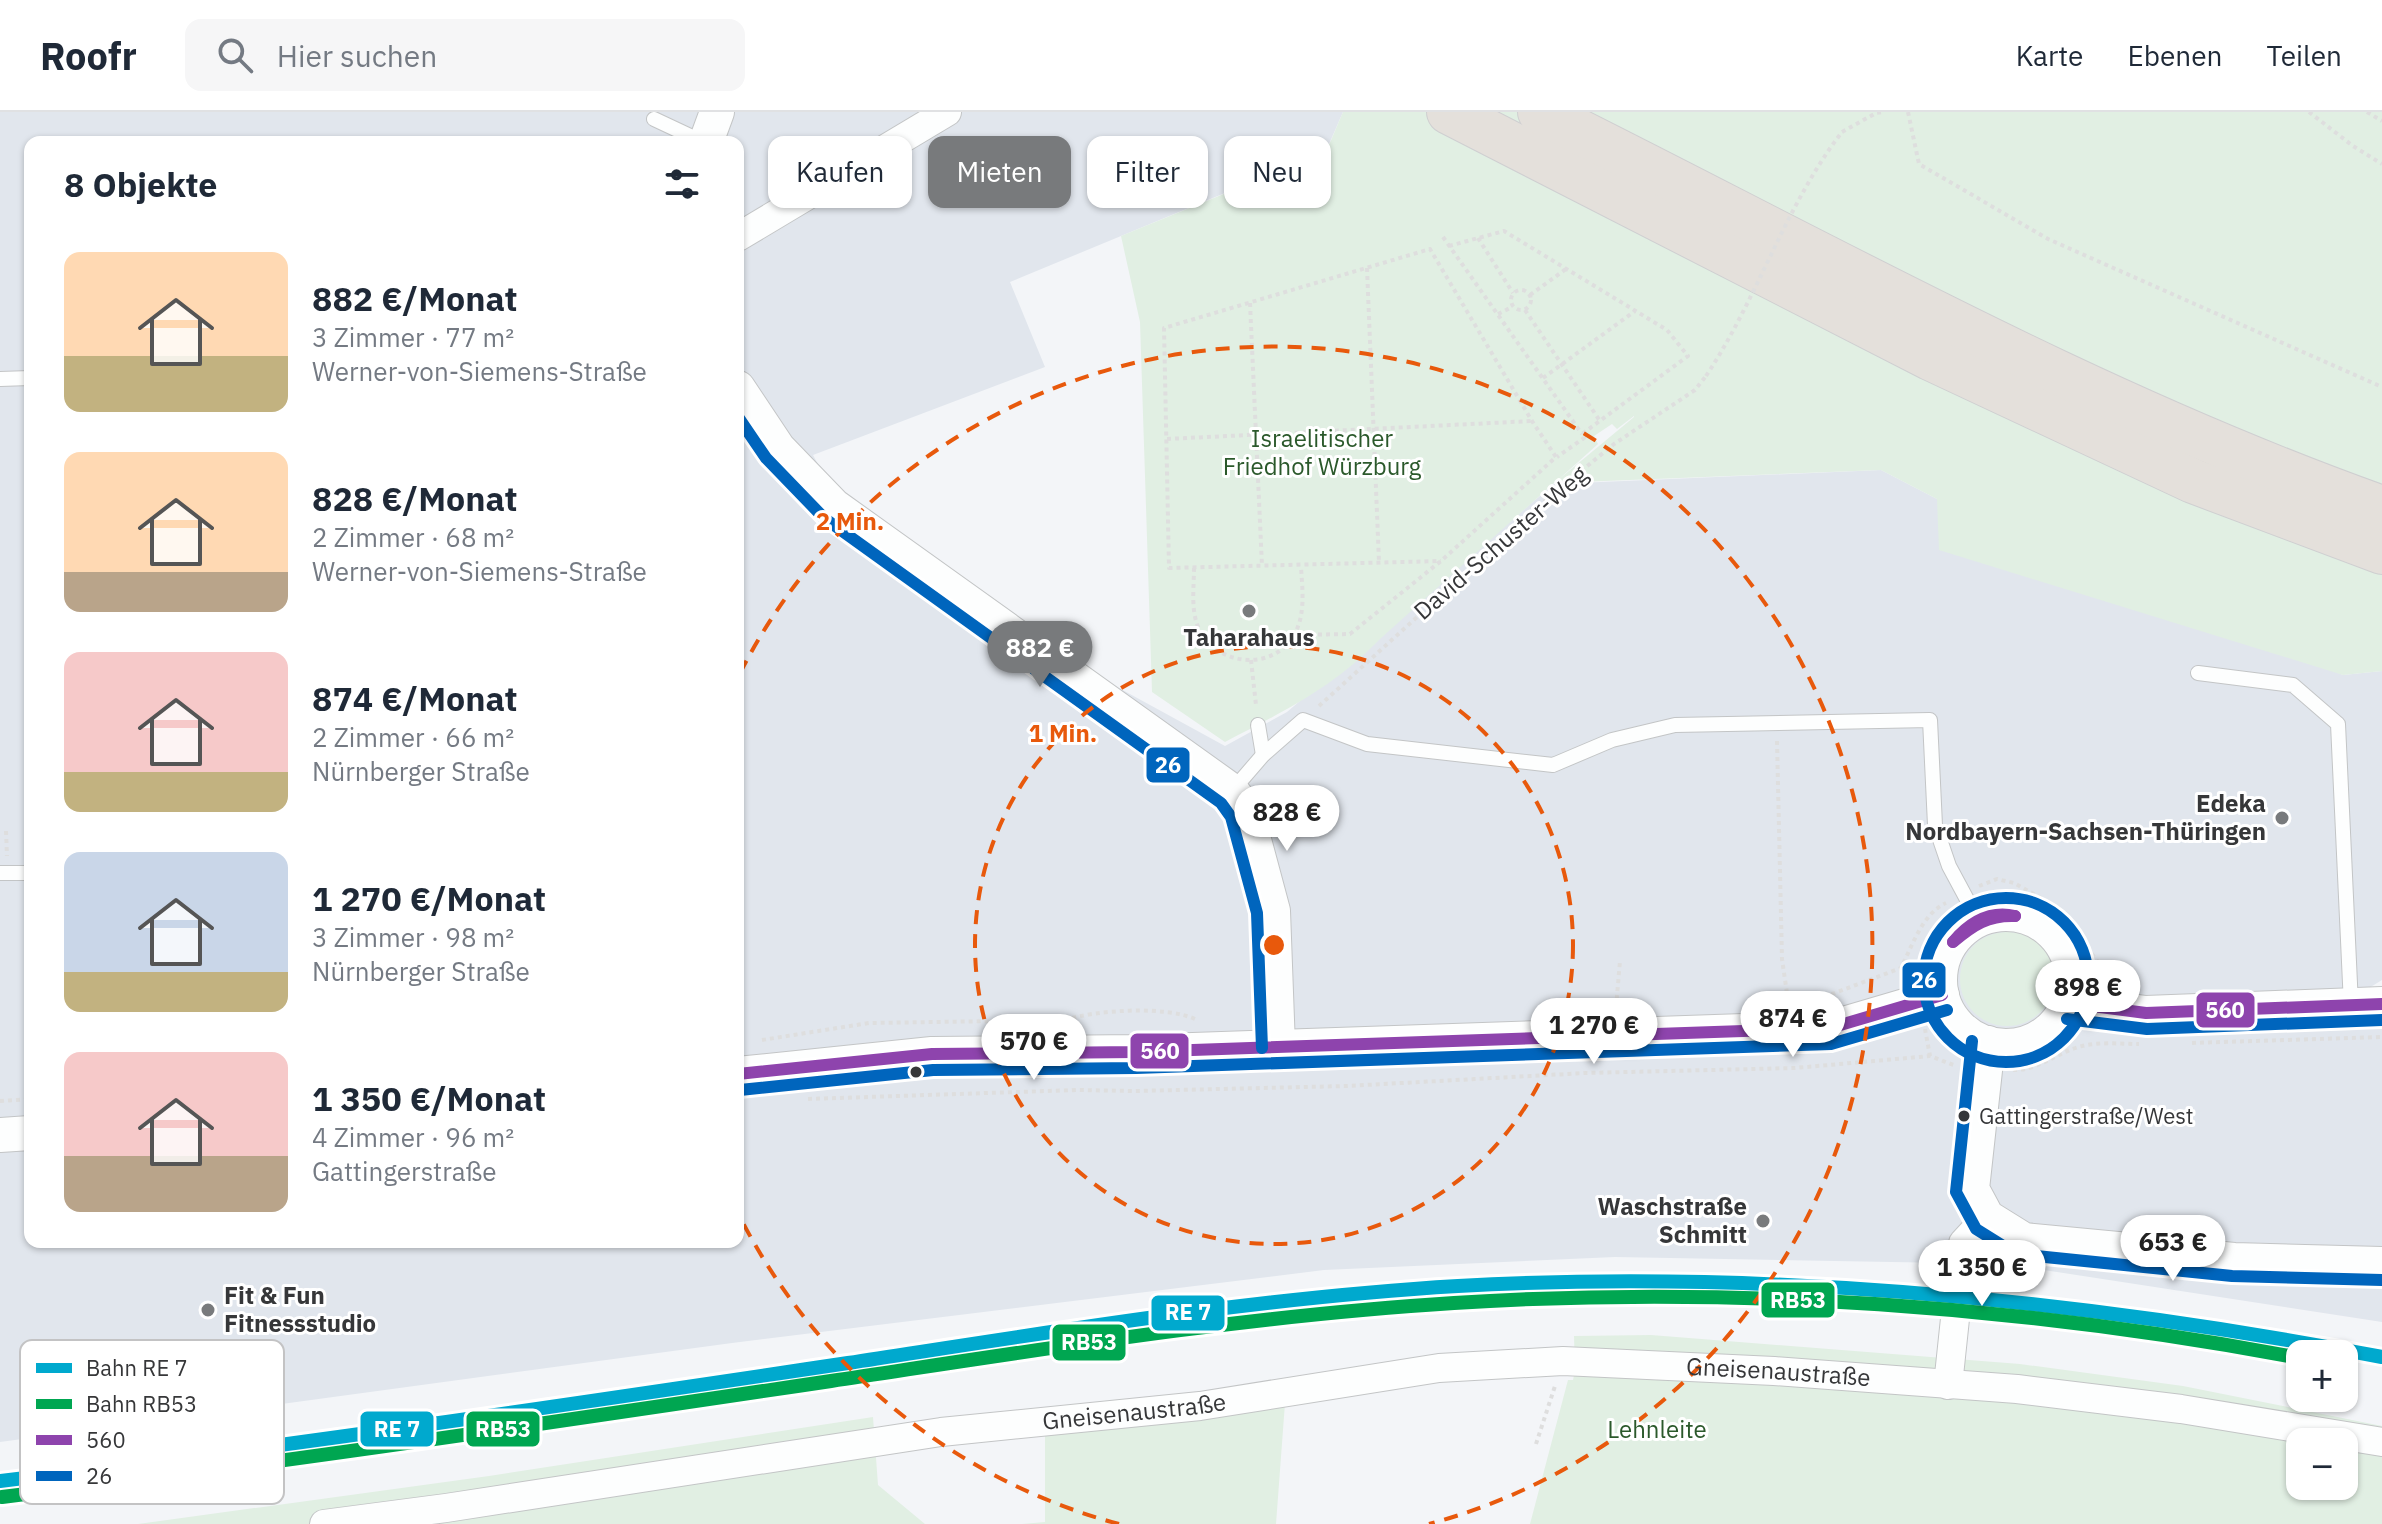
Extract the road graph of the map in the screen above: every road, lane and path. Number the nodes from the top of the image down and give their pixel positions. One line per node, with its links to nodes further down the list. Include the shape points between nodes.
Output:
1 (717, 112): 12 (street)
2 (947, 112): 14 (street)
3 (1540, 112): 40 (highway, via 1993,343 2206,439)
4 (1883, 112): 50 (path, David-Schuster-Weg, bridge, via 1842,132 1818,163 1727,344 1695,390 1614,444 1546,500)
5 (1908, 112): 31 (path, via 1919,164 1970,194 2048,239)
6 (2309, 112): 13 (path)
7 (2367, 112): 10 (path)
8 (654, 119): 11 (lane)
9 (1467, 121): 41 (highway, via 1944,365 2193,481)
10 (2382, 121)
11 (692, 136)
12 (707, 136)
13 (2382, 164)
14 (744, 233)
15 (1443, 237): 17 (path)
16 (1478, 238): 17 (path); 19 (path, via 1504,231); 20 (path)
17 (1449, 246): 26 (path)
18 (1367, 268): 22 (path); 33 (path, via 1430,249); 35 (path)
19 (1566, 269): 21 (path); 25 (path)
20 (1513, 293): 21 (path, via 1522,290); 23 (path)
21 (1530, 295): 24 (path)
22 (1250, 303): 37 (path); 38 (path, via 1164,328)
23 (1512, 307): 24 (path); 26 (path)
24 (1525, 310): 27 (path)
25 (1636, 311): 27 (path); 34 (path, via 1667,330 1688,356)
26 (1498, 314): 29 (path)
27 (1561, 365): 29 (path); 34 (path)
28 (24, 378): 30 (lane)
29 (1543, 378): 36 (path)
30 (0, 379)
31 (2382, 387)
32 (744, 397): 54 (street, via 778,448 834,506)
33 (1532, 421): 35 (path); 39 (path)
34 (1600, 421): 36 (path)
35 (1374, 429): 37 (path); 43 (path)
36 (1582, 434): 39 (path, via 1584,438)
37 (1256, 435): 38 (path); 44 (path)
38 (1167, 439): 46 (path, via 1169,568)
39 (1556, 457): 42 (path)
40 (2382, 508)
41 (2382, 552)
42 (1441, 561): 43 (path); 47 (path, via 1350,634)
43 (1379, 562): 45 (path)
44 (1262, 566): 45 (path); 46 (path)
45 (1301, 566): 47 (path, via 1300,620)
46 (1194, 568): 48 (path, via 1197,624 1208,643 1226,656)
47 (1294, 635): 48 (path, via 1282,649)
48 (1251, 660): 52 (path)
49 (2198, 673): 68 (lane, via 2293,685 2338,724)
50 (1303, 720): 51 (lane, via 1367,744 1553,765 1612,740 1675,725); 53 (lane)
51 (1776, 722): 61 (lane, via 1930,720 1935,825 1949,866); 66 (path, via 1782,959)
52 (1258, 725): 53 (lane)
53 (1263, 755): 54 (lane)
54 (1232, 791): 77 (street, via 1246,810 1273,911)
55 (6, 831): 56 (path)
56 (7, 856)
57 (0, 873): 58 (lane)
58 (24, 873)
59 (1986, 882): 64 (path, via 2014,883 2057,907)
60 (1936, 907): 63 (path)
61 (1978, 920): 65 (street, via 1949,946 1942,964); 67 (street, via 1999,914 2022,916 2059,939 2070,959)
62 (1620, 961): 69 (path)
63 (1901, 968)
64 (2112, 980)
65 (1942, 995): 73 (street, via 1954,1020 1969,1035); 77 (street, via 1830,1028)
66 (1788, 1003)
67 (2069, 1003): 68 (street, via 2146,1013); 73 (street, via 2045,1034 2017,1045)
68 (2366, 1005)
69 (1616, 1009)
70 (1076, 1016): 71 (path, via 1093,1011 1182,1013)
71 (1192, 1018)
72 (2382, 1037): 74 (path)
73 (1988, 1043): 85 (street, via 1972,1189)
74 (2186, 1043)
75 (2141, 1044): 76 (path)
76 (2087, 1045)
77 (1278, 1047): 79 (street, via 932,1054)
78 (1930, 1056): 81 (path, via 1795,1068 1347,1086)
79 (744, 1073)
80 (24, 1099): 82 (path)
81 (802, 1099)
82 (0, 1101)
83 (24, 1133): 84 (street)
84 (0, 1135)
85 (1987, 1217): 86 (street, via 2024,1240 2234,1260); 88 (street, via 1963,1243)
86 (2382, 1264)
87 (1563, 1361): 88 (street, Gneisenaustraße); 90 (path); 91 (street, Gneisenaustraße, via 1439,1368 1200,1406 941,1432)
88 (1948, 1385): 89 (street, Gneisenaustraße, via 2181,1409)
89 (2382, 1442)
90 (1536, 1444)
91 (324, 1524)

